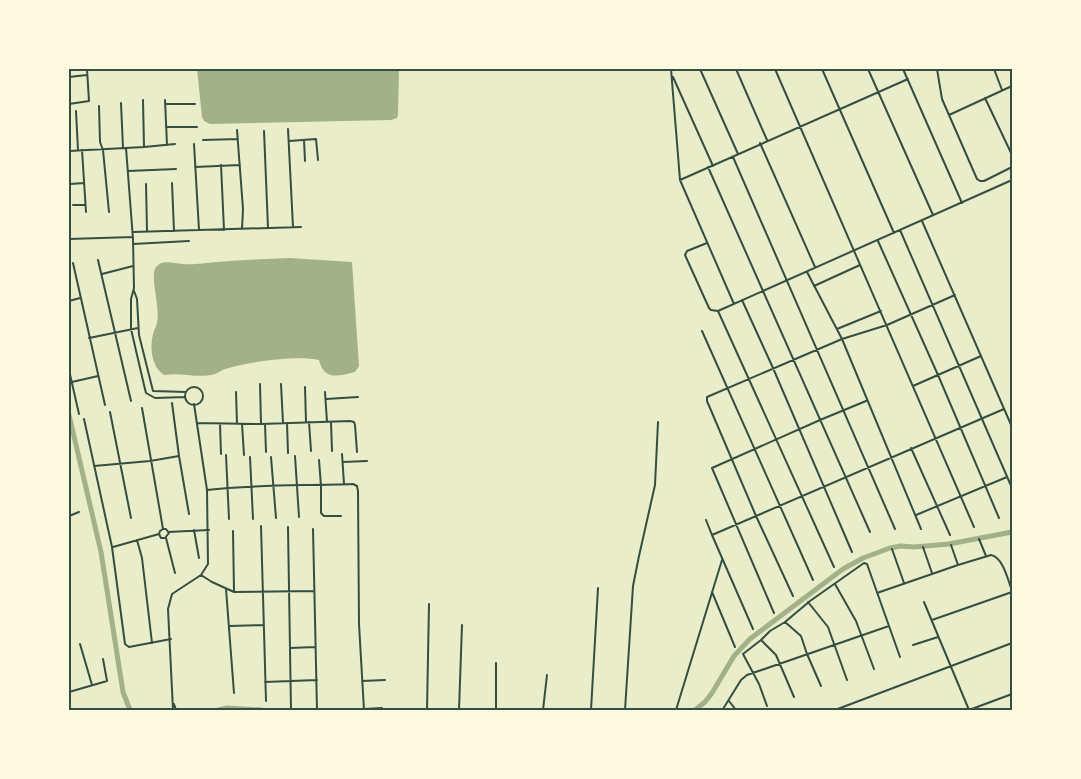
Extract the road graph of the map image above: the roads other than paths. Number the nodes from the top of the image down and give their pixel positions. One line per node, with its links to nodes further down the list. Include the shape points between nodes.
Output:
1 (87, 69): 11 (street)
2 (671, 69): 12 (street)
3 (700, 69): 50 (street)
4 (736, 69): 38 (street)
5 (775, 69): 31 (street)
6 (822, 69): 26 (street)
7 (868, 69): 17 (street)
8 (904, 69): 14 (street)
9 (936, 69): 28 (street)
10 (995, 69): 16 (street)
11 (87, 75): 13 (street); 22 (street, via 89,101)
12 (672, 75): 57 (street); 63 (street)
13 (69, 77)
14 (908, 79): 17 (street); 69 (street)
15 (1012, 86): 16 (street)
16 (1002, 90): 18 (street)
17 (878, 92): 26 (street); 74 (street)
18 (985, 98): 28 (street); 51 (street)
19 (143, 100): 44 (street)
20 (165, 100): 23 (street)
21 (121, 103): 45 (street)
22 (69, 104)
23 (165, 104): 24 (street); 29 (street)
24 (195, 104)
25 (99, 106): 48 (street)
26 (840, 109): 31 (street); 86 (street)
27 (76, 111): 46 (street)
28 (949, 115): 60 (street, via 978,180 984,181)
29 (166, 127): 30 (street); 43 (street)
30 (197, 127)
31 (800, 128): 38 (street); 93 (street)
32 (288, 129): 39 (street)
33 (237, 130): 35 (street)
34 (264, 131): 78 (street)
35 (238, 138): 36 (street); 56 (street)
36 (203, 140)
37 (304, 140): 39 (street); 53 (street, via 316,139); 54 (street)
38 (767, 140): 40 (street)
39 (289, 141): 76 (street)
40 (760, 143): 50 (street); 98 (street)
41 (175, 144): 43 (street)
42 (194, 144): 58 (street)
43 (167, 145): 44 (street)
44 (144, 147): 45 (street)
45 (124, 148): 48 (street); 62 (street)
46 (78, 150): 47 (street); 49 (street)
47 (82, 150): 48 (street); 65 (street)
48 (102, 150): 73 (street)
49 (69, 151)
50 (738, 154): 52 (street)
51 (1012, 155)
52 (733, 157): 57 (street); 101 (street)
53 (318, 160)
54 (305, 161)
55 (221, 165): 56 (street); 58 (street); 81 (street)
56 (240, 165): 79 (street)
57 (713, 166): 59 (street)
58 (195, 167): 80 (street)
59 (708, 167): 63 (street); 104 (street)
60 (1012, 167)
61 (176, 169): 62 (street)
62 (128, 171): 84 (street)
63 (680, 180): 92 (street)
64 (1012, 180): 69 (street)
65 (84, 183): 67 (street); 71 (street)
66 (172, 183): 83 (street)
67 (70, 184)
68 (146, 184): 85 (street)
69 (962, 202): 74 (street)
70 (73, 205): 71 (street)
71 (85, 205): 72 (street)
72 (86, 212)
73 (109, 212)
74 (933, 215): 75 (street)
75 (922, 220): 82 (street); 105 (street)
76 (293, 227): 77 (street); 78 (street)
77 (301, 227)
78 (268, 228): 79 (street)
79 (242, 229): 81 (street)
80 (199, 230): 81 (street); 83 (street)
81 (224, 230)
82 (900, 230): 86 (street); 110 (street)
83 (174, 231): 85 (street)
84 (132, 232): 85 (street); 87 (street)
85 (147, 232)
86 (894, 233): 89 (street)
87 (133, 237): 88 (street); 91 (street)
88 (69, 239)
89 (878, 240): 93 (street); 113 (street)
90 (189, 241): 91 (street)
91 (133, 244): 97 (street)
92 (707, 244): 109 (street); 111 (street, via 685,255 708,308)
93 (854, 250): 96 (street); 98 (street)
94 (98, 260): 100 (street)
95 (73, 263): 106 (street)
96 (861, 264): 102 (street); 112 (street)
97 (133, 266): 100 (street); 103 (street)
98 (815, 268): 99 (street)
99 (807, 272): 101 (street); 102 (street)
100 (101, 274): 119 (street)
101 (788, 280): 104 (street); 122 (street)
102 (814, 286): 117 (street)
103 (134, 288): 115 (street); 116 (street)
104 (763, 291): 107 (street); 124 (street)
105 (955, 295): 110 (street); 123 (street)
106 (80, 298): 108 (street); 120 (street)
107 (742, 300): 109 (street); 126 (street)
108 (69, 301)
109 (734, 304): 111 (street)
110 (933, 305): 113 (street); 125 (street)
111 (718, 311): 130 (street)
112 (881, 311): 114 (street); 117 (street)
113 (910, 315): 114 (street); 128 (street)
114 (887, 325): 121 (street); 134 (street)
115 (138, 328): 116 (street); 137 (street, via 152,391)
116 (131, 329): 119 (street); 140 (street, via 146,393 155,398)
117 (837, 329): 121 (street)
118 (702, 330): 136 (street)
119 (115, 332): 120 (street); 143 (street)
120 (89, 338): 129 (street)
121 (842, 339): 122 (street); 144 (street)
122 (817, 350): 124 (street); 150 (street)
123 (981, 356): 125 (street); 149 (street)
124 (794, 359): 126 (street); 155 (street)
125 (959, 366): 128 (street); 153 (street)
126 (773, 368): 130 (street); 170 (street)
127 (69, 370): 131 (street)
128 (938, 375): 134 (street); 169 (street)
129 (98, 376): 131 (street); 147 (street)
130 (749, 378): 136 (street); 172 (street)
131 (72, 382): 152 (street)
132 (260, 384): 166 (street)
133 (281, 384): 161 (street)
134 (914, 386): 171 (street)
135 (305, 387): 156 (street)
136 (728, 387): 174 (street); 190 (street, via 706,398)
137 (186, 392): 140 (street); 146 (street, via 192,387 201,391 202,398)
138 (236, 392): 164 (street)
139 (325, 392): 142 (street)
140 (185, 397): 146 (street)
141 (358, 397): 142 (street)
142 (326, 399): 157 (street)
143 (131, 401)
144 (866, 401): 150 (street); 186 (street)
145 (172, 403): 184 (street)
146 (194, 404): 160 (street)
147 (105, 405)
148 (142, 408): 191 (street)
149 (1004, 408): 153 (street); 168 (street)
150 (843, 410): 155 (street); 196 (street)
151 (110, 412): 194 (street)
152 (78, 414)
153 (982, 418): 169 (street); 198 (street)
154 (84, 419): 195 (street)
155 (820, 420): 170 (street); 197 (street)
156 (308, 422): 157 (street); 162 (street); 175 (street)
157 (327, 422): 158 (street)
158 (331, 422): 176 (street); 178 (street, via 354,422)
159 (658, 422): 329 (street, via 655,486 633,586)
160 (197, 423): 163 (street); 208 (street)
161 (283, 423): 162 (street); 167 (street)
162 (287, 423): 179 (street)
163 (220, 424): 164 (street); 180 (street)
164 (237, 424): 165 (street)
165 (242, 424): 166 (street); 183 (street)
166 (261, 424): 167 (street)
167 (265, 424): 177 (street)
168 (1012, 427)
169 (960, 428): 171 (street); 205 (street)
170 (799, 430): 172 (street); 203 (street)
171 (936, 438): 173 (street); 210 (street)
172 (776, 439): 174 (street); 209 (street)
173 (911, 448): 186 (street); 212 (street)
174 (754, 449): 190 (street); 211 (street)
175 (311, 451)
176 (332, 451)
177 (266, 452)
178 (357, 452)
179 (288, 453)
180 (221, 454)
181 (342, 454): 193 (street)
182 (226, 455): 206 (street)
183 (244, 455)
184 (179, 456): 191 (street); 214 (street)
185 (295, 456): 200 (street)
186 (892, 456): 196 (street); 215 (street)
187 (250, 457): 204 (street)
188 (271, 457): 201 (street)
189 (319, 460): 202 (street)
190 (732, 460): 218 (street); 226 (street, via 712,468)
191 (150, 461): 194 (street); 230 (street)
192 (366, 461): 193 (street)
193 (342, 462): 199 (street)
194 (120, 464): 195 (street); 220 (street)
195 (94, 466): 246 (street)
196 (868, 466): 197 (street); 231 (street)
197 (845, 476): 203 (street); 238 (street)
198 (1007, 476): 205 (street); 207 (street)
199 (344, 484): 202 (street); 306 (street, via 355,484 358,490 358,624)
200 (297, 485): 201 (street); 202 (street); 219 (street)
201 (273, 486): 204 (street); 221 (street)
202 (321, 486): 217 (street, via 322,515)
203 (824, 486): 209 (street); 249 (street)
204 (250, 487): 206 (street); 224 (street)
205 (985, 487): 210 (street); 222 (street)
206 (227, 488): 208 (street); 223 (street)
207 (1012, 488)
208 (206, 490): 234 (street)
209 (801, 495): 211 (street); 254 (street)
210 (961, 497): 212 (street); 229 (street)
211 (779, 506): 218 (street); 258 (street)
212 (937, 507): 215 (street); 241 (street)
213 (79, 512): 216 (street)
214 (189, 514)
215 (916, 515): 232 (street)
216 (69, 516)
217 (341, 516)
218 (756, 516): 226 (street); 270 (street)
219 (299, 517)
220 (132, 518)
221 (276, 518)
222 (999, 518)
223 (229, 519)
224 (253, 519)
225 (706, 520): 240 (street)
226 (736, 525): 240 (street); 274 (street)
227 (262, 526): 267 (street)
228 (288, 527): 264 (street)
229 (974, 527)
230 (163, 529): 237 (street); 239 (street)
231 (896, 529)
232 (921, 529)
233 (194, 530): 234 (street); 237 (street); 251 (street)
234 (208, 530): 257 (street, via 208,564)
235 (313, 530): 263 (street)
236 (233, 531): 266 (street)
237 (168, 532): 242 (street)
238 (870, 532)
239 (159, 534): 242 (street); 244 (street)
240 (712, 535): 252 (street)
241 (950, 535)
242 (166, 538): 255 (street)
243 (979, 539): 250 (street)
244 (136, 540): 246 (street); 286 (street, via 142,558)
245 (951, 545): 253 (street)
246 (112, 547): 286 (street, via 125,644 129,647)
247 (923, 547): 256 (street)
248 (892, 549): 260 (street)
249 (852, 552)
250 (986, 556): 253 (street); 265 (street, via 999,559)
251 (199, 558)
252 (722, 559): 268 (street); 281 (street)
253 (958, 564): 256 (street)
254 (834, 567)
255 (175, 573)
256 (932, 573): 260 (street)
257 (201, 575): 262 (street); 284 (street, via 170,598)
258 (813, 580)
259 (835, 584): 269 (street, via 866,563); 271 (street); 282 (street)
260 (904, 584): 269 (street)
261 (598, 588): 328 (street)
262 (226, 589): 266 (street); 279 (street)
263 (314, 590): 264 (street); 291 (street)
264 (289, 591): 267 (street); 293 (street)
265 (1012, 591): 275 (street)
266 (234, 592): 267 (street)
267 (262, 592): 278 (street)
268 (712, 592): 292 (street); 330 (street)
269 (877, 592): 280 (street)
270 (793, 596)
271 (808, 602): 276 (street); 289 (street, via 828,627)
272 (924, 602): 275 (street)
273 (429, 604): 324 (street)
274 (774, 613)
275 (932, 620): 283 (street)
276 (784, 622): 285 (street); 294 (street, via 801,636)
277 (462, 624): 325 (street)
278 (264, 625): 279 (street); 307 (street)
279 (229, 626): 312 (street)
280 (889, 626): 282 (street); 295 (street)
281 (753, 629)
282 (862, 634): 289 (street); 300 (street)
283 (938, 638): 290 (street); 299 (street)
284 (171, 639): 286 (street); 320 (street)
285 (761, 640): 298 (street); 301 (street, via 743,654)
286 (152, 643)
287 (1012, 643): 299 (street)
288 (80, 644): 309 (street)
289 (835, 644): 294 (street); 305 (street)
290 (913, 645)
291 (316, 647): 293 (street); 303 (street)
292 (735, 647)
293 (290, 648): 308 (street)
294 (807, 654): 298 (street); 310 (street)
295 (900, 657)
296 (102, 659): 309 (street, via 108,680)
297 (496, 663): 326 (street)
298 (780, 664): 301 (street); 314 (street)
299 (950, 666): 332 (street); 333 (street)
300 (874, 669)
301 (753, 673): 316 (street, via 742,680); 317 (street)
302 (547, 675): 327 (street)
303 (317, 680): 308 (street); 322 (street)
304 (385, 680): 306 (street)
305 (847, 680)
306 (362, 681): 323 (street)
307 (265, 682): 308 (street); 315 (street)
308 (291, 682): 321 (street)
309 (92, 685): 311 (street)
310 (821, 686)
311 (69, 692)
312 (234, 693)
313 (1012, 694): 333 (street)
314 (794, 697)
315 (266, 700)
316 (729, 701): 319 (street); 331 (street)
317 (767, 706)
318 (382, 708): 323 (street)
319 (723, 709)
320 (174, 710)
321 (291, 710)
322 (317, 710)
323 (364, 710)
324 (427, 710)
325 (459, 710)
326 (496, 710)
327 (543, 710)
328 (591, 710)
329 (625, 710)
330 (676, 710)
331 (736, 710)
332 (835, 710)
333 (969, 710)

